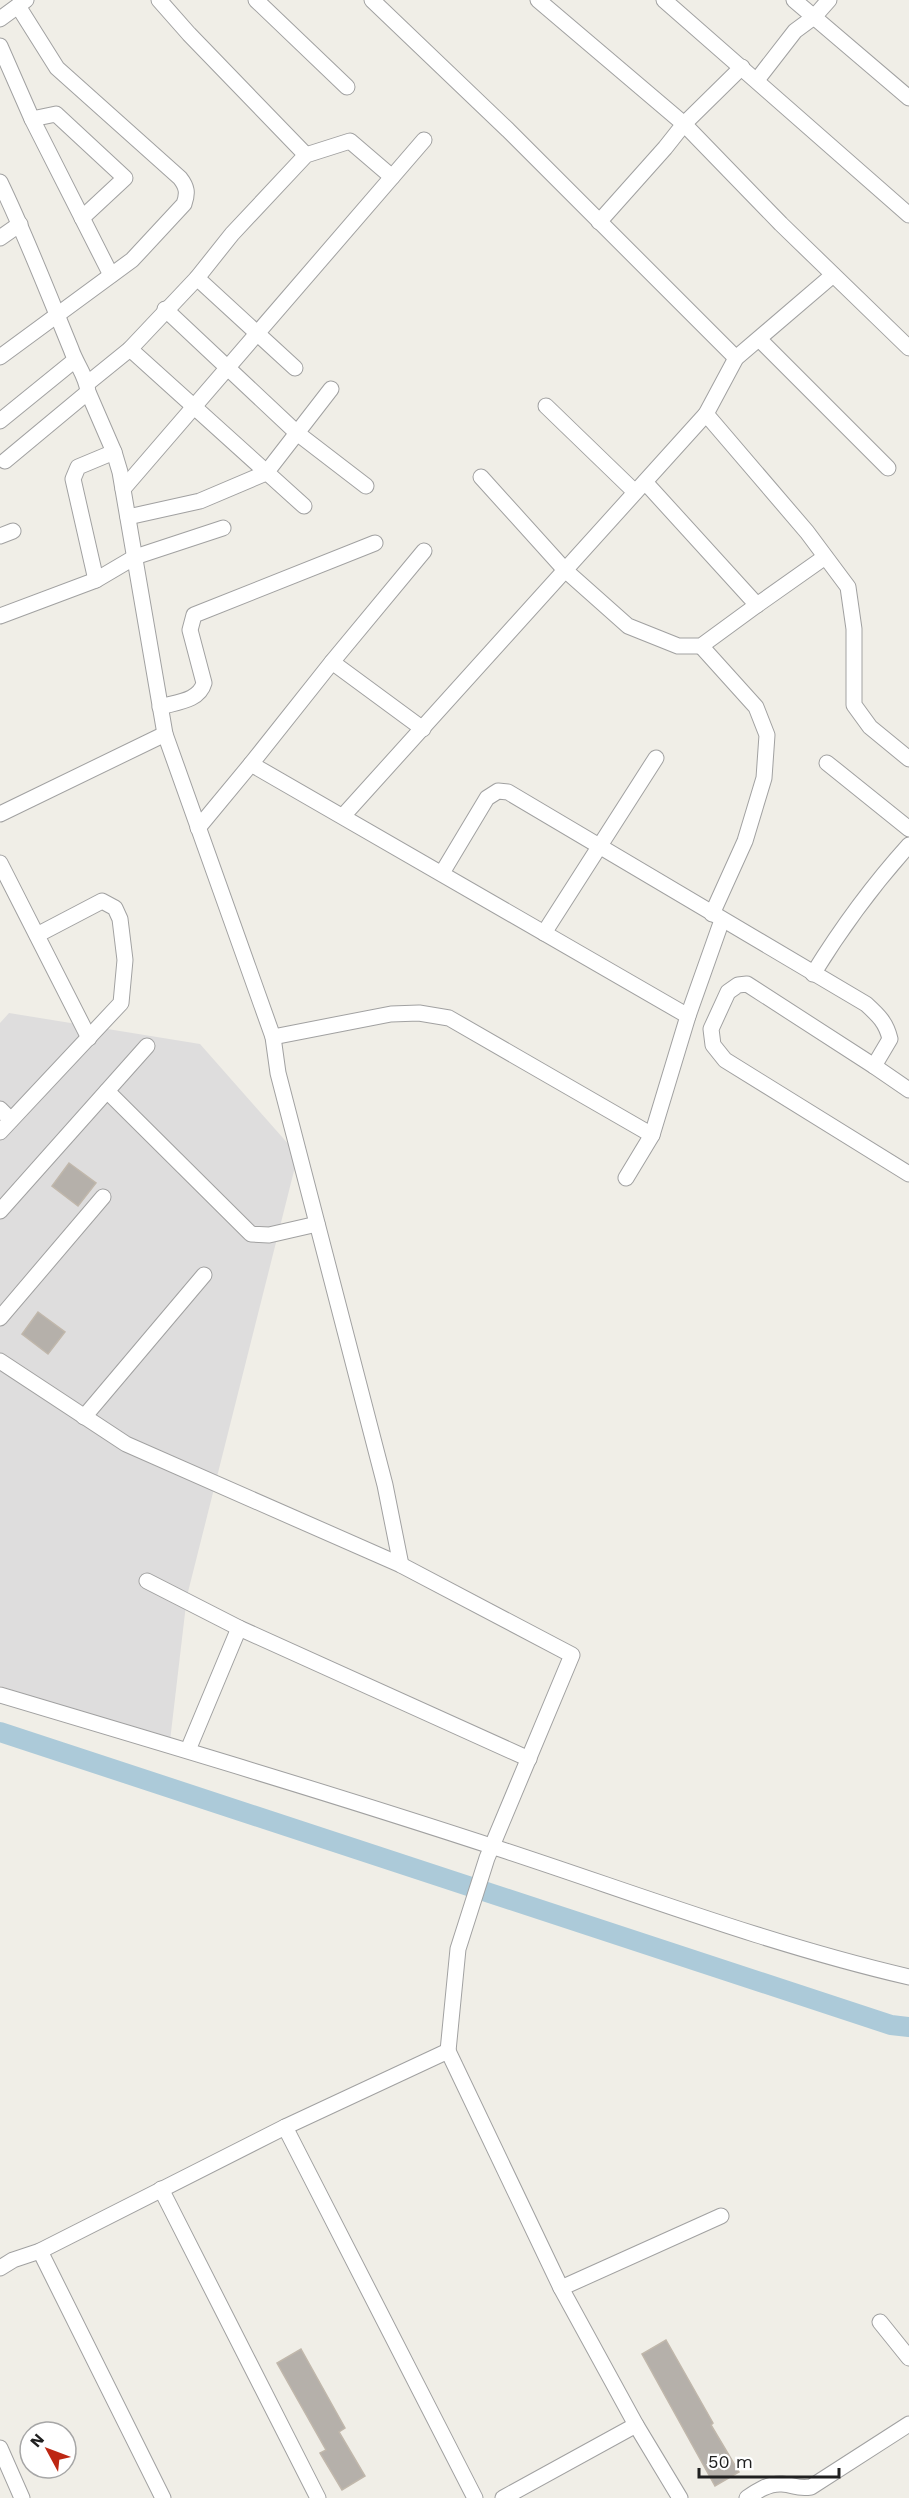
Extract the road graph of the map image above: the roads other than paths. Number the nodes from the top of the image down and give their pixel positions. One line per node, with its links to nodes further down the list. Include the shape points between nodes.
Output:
1 (159, 0): 19 (street)
2 (256, 0): 14 (street)
3 (372, 0): 24 (street)
4 (538, 0): 17 (street)
5 (664, 0): 12 (street)
6 (794, 0): 9 (street)
7 (829, 0): 9 (street)
8 (22, 3): 10 (street); 27 (street, via 57,68 186,185 184,204 132,260)
9 (813, 16): 13 (street, via 795,31); 15 (street)
10 (0, 20)
11 (0, 46): 16 (street)
12 (742, 67): 13 (street); 17 (street)
13 (757, 80): 22 (street)
14 (347, 87)
15 (909, 98)
16 (32, 119): 23 (street); 23 (street, via 56,114 125,178)
17 (684, 124): 24 (street); 28 (street)
18 (424, 140): 20 (street)
19 (306, 155): 20 (street, via 350,141); 29 (street)
20 (392, 177): 32 (street)
21 (0, 182): 25 (street)
22 (909, 215)
23 (82, 218): 27 (street)
24 (599, 222): 37 (street)
25 (20, 224): 26 (street); 31 (street)
26 (0, 238)
27 (111, 275): 31 (street)
28 (833, 275): 33 (street); 34 (street)
29 (197, 278): 30 (street); 32 (street)
30 (165, 309): 35 (street); 39 (street)
31 (57, 315): 36 (street); 38 (street)
32 (258, 333): 39 (street); 40 (street)
33 (759, 339): 37 (street); 50 (street)
34 (909, 348)
35 (130, 349): 41 (street); 43 (street)
36 (0, 357)
37 (736, 358): 45 (street)
38 (75, 360): 41 (street); 46 (street)
39 (229, 366): 43 (street); 47 (street)
40 (295, 368)
41 (88, 387): 48 (street); 49 (street)
42 (331, 389): 47 (street)
43 (195, 406): 51 (street); 55 (street)
44 (546, 406): 54 (street)
45 (706, 414): 54 (street); 62 (street)
46 (0, 421)
47 (297, 433): 51 (street); 53 (street)
48 (114, 452): 55 (street); 64 (street, via 78,467 74,478)
49 (5, 461)
50 (888, 468)
51 (266, 473): 56 (street); 57 (street, via 200,501)
52 (482, 477): 63 (street)
53 (366, 486)
54 (640, 487): 63 (street); 65 (street)
55 (123, 489): 57 (street)
56 (304, 506)
57 (128, 517): 61 (street)
58 (223, 528): 61 (street)
59 (375, 543): 69 (street, via 194,615 190,630 204,683 202,691 196,697)
60 (424, 551): 68 (street)
61 (135, 556): 64 (street); 69 (street)
62 (825, 557): 65 (street); 73 (street, via 848,587 854,629 854,705 870,727)
63 (565, 570): 67 (street, via 628,626 678,646); 70 (street)
64 (96, 580): 66 (street)
65 (757, 604): 67 (street)
66 (0, 616)
67 (701, 646): 84 (street, via 756,707 767,735 764,778)
68 (332, 662): 70 (street); 75 (street)
69 (160, 707): 71 (street)
70 (423, 729): 77 (street)
71 (165, 734): 76 (street); 78 (street)
72 (656, 758): 81 (street)
73 (909, 759)
74 (827, 763): 79 (street)
75 (251, 764): 77 (street); 78 (street)
76 (0, 814)
77 (344, 816): 83 (street)
78 (198, 828): 89 (street)
79 (909, 829)
80 (909, 845): 87 (street, via 841,928)
81 (599, 847): 83 (street, via 508,792 498,791 487,798); 84 (street); 85 (street)
82 (0, 863): 86 (street)
83 (442, 873): 85 (street)
84 (717, 917): 87 (street); 88 (street)
85 (544, 933): 88 (street)
86 (37, 935): 90 (street); 90 (street, via 102,901 115,908 125,960 121,1003)
87 (813, 974): 92 (street, via 866,1004 887,1026 890,1039)
88 (688, 1016): 97 (street)
89 (273, 1036): 97 (street, via 391,1014 449,1018); 102 (street, via 278,1073)
90 (90, 1038): 95 (street)
91 (147, 1046): 93 (street)
92 (874, 1066): 94 (street); 98 (street, via 747,984 728,992 711,1029 713,1046 725,1060)
93 (107, 1090): 101 (street); 102 (street, via 251,1234 269,1235)
94 (909, 1090)
95 (5, 1114): 96 (street)
96 (0, 1132)
97 (652, 1135): 99 (street)
98 (909, 1174)
99 (626, 1178)
100 (103, 1197): 104 (street)
101 (0, 1211)
102 (317, 1224): 107 (street, via 385,1485)
103 (204, 1275): 106 (street)
104 (0, 1318)
105 (0, 1361): 106 (street)
106 (84, 1417): 107 (street, via 126,1444)
107 (401, 1565): 112 (street, via 572,1655)
108 (147, 1581): 109 (street)
109 (239, 1628): 111 (street); 112 (street)
110 (0, 1695): 111 (street)
111 (188, 1750): 113 (street)
112 (529, 1759): 113 (street)
113 (489, 1852): 114 (street); 115 (street, via 458,1949)
114 (909, 1977)
115 (448, 2051): 116 (street); 121 (street)
116 (285, 2127): 117 (street); 130 (street)
117 (161, 2189): 119 (street); 129 (street)
118 (721, 2216): 121 (street)
119 (40, 2251): 120 (street); 128 (street)
120 (0, 2268)
121 (561, 2288): 125 (street)
122 (880, 2322): 123 (street)
123 (909, 2358)
124 (909, 2424): 133 (street, via 811,2487 797,2489 781,2484 763,2488)
125 (636, 2425): 131 (street); 132 (street)
126 (0, 2448): 127 (street)
127 (22, 2498)
128 (163, 2498)
129 (318, 2498)
130 (475, 2498)
131 (502, 2498)
132 (680, 2498)
133 (747, 2498)

